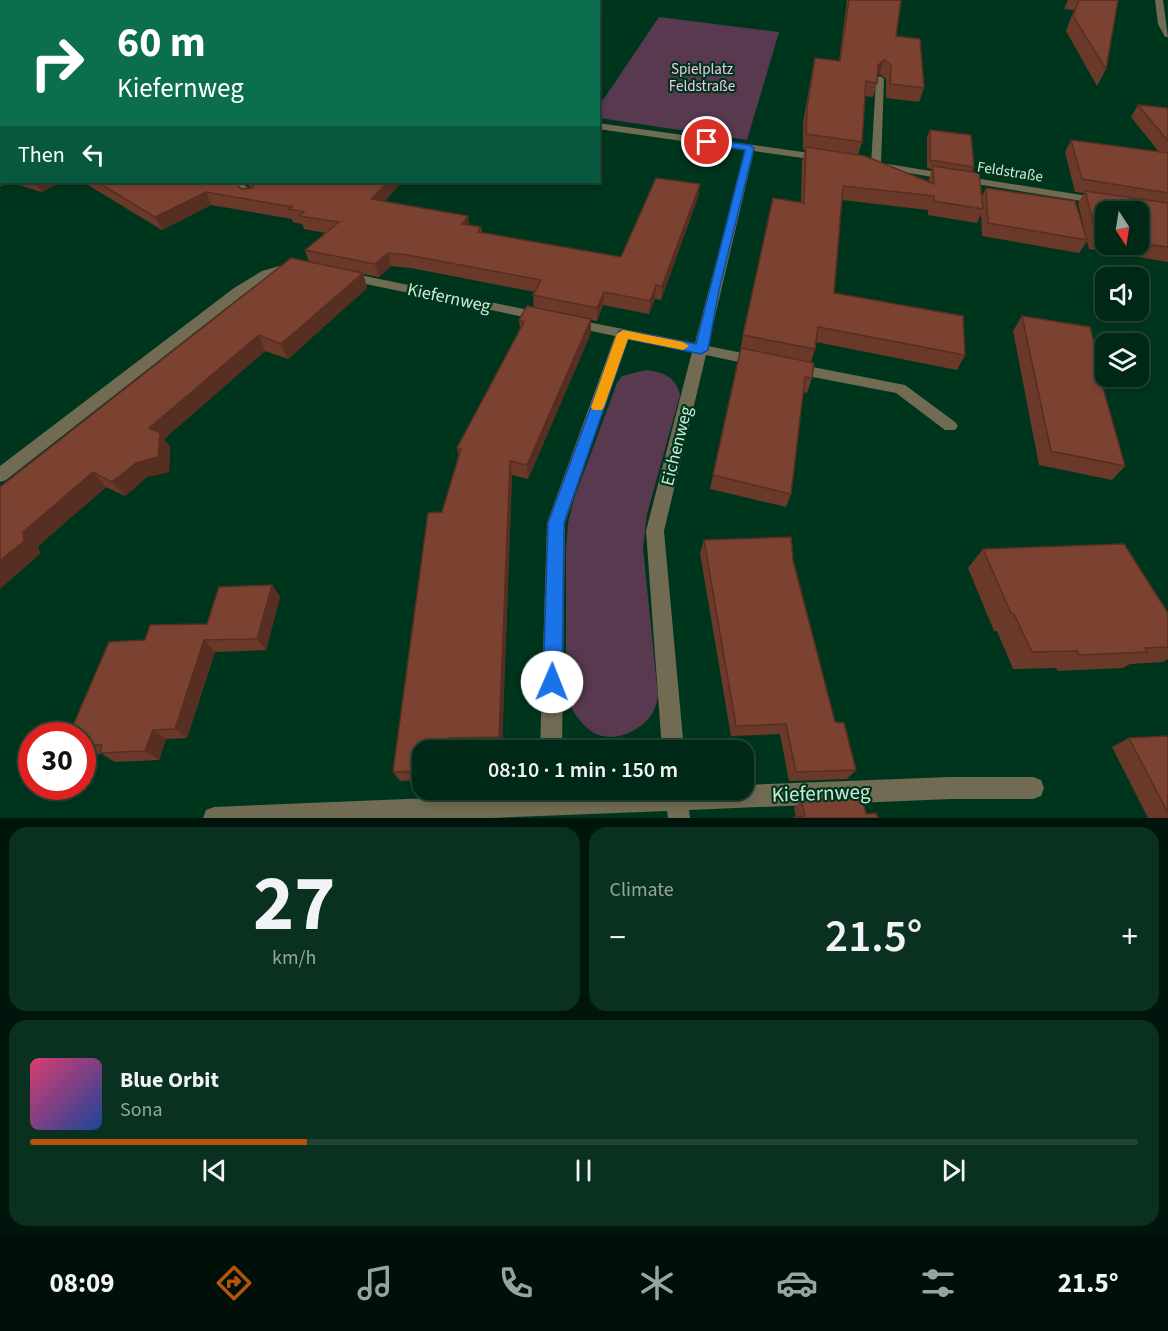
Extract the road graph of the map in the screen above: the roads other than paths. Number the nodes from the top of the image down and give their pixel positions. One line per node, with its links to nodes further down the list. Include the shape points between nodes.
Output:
1 (1159, 0): 2 (street, via 1162,24)
2 (1168, 35)
3 (880, 79): 9 (street, Feldstraße, via 871,164)
4 (600, 126): 5 (street)
5 (750, 148): 6 (street); 13 (street, Eichenweg)
6 (832, 159)
7 (238, 183): 8 (street)
8 (252, 198)
9 (1097, 201)
10 (303, 268): 15 (street, via 292,266 266,274 239,291)
11 (338, 275): 12 (street, Kiefernweg)
12 (623, 334): 13 (street, Kiefernweg); 16 (street, via 556,523)
13 (701, 350): 14 (street, Kiefernweg, via 900,389); 17 (street, Eichenweg, via 655,531)
14 (950, 426)
15 (0, 475)
16 (551, 740)
17 (672, 740)
18 (1033, 788): 21 (street, Kiefernweg, via 950,788)
19 (502, 800): 22 (street, Kiefernweg)
20 (626, 800): 21 (street, Kiefernweg)
21 (677, 802)
22 (214, 818)

